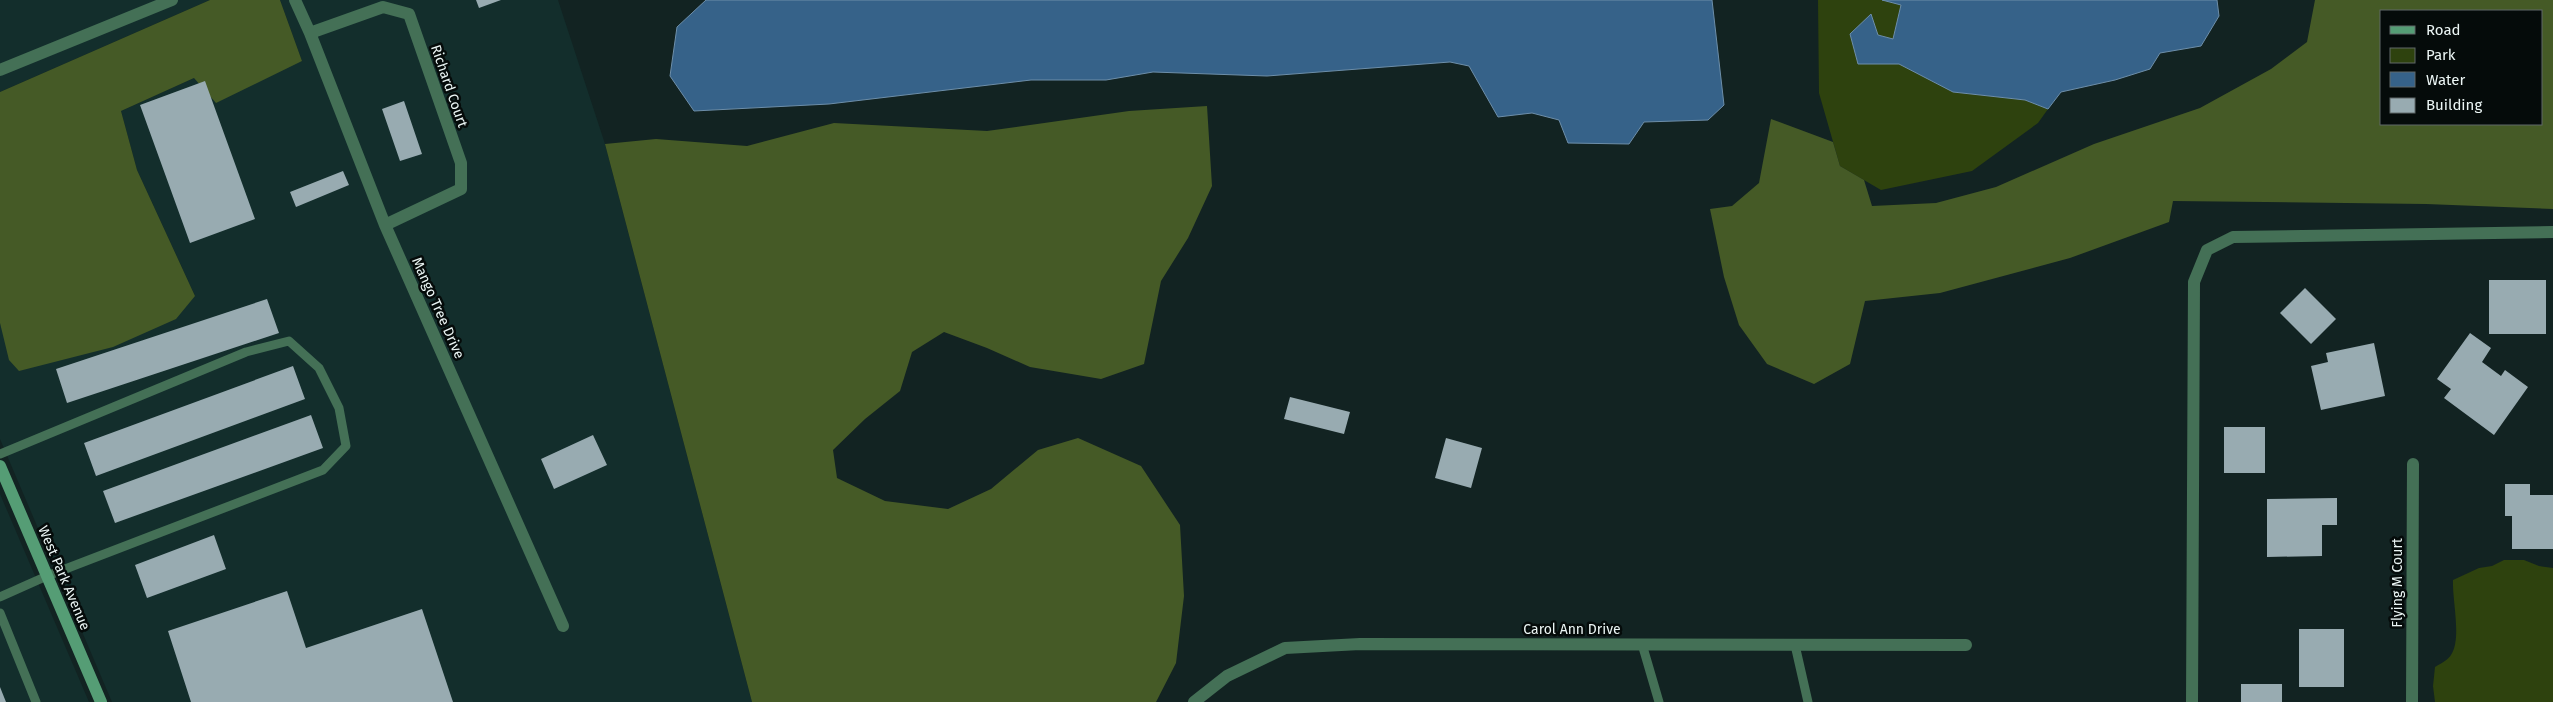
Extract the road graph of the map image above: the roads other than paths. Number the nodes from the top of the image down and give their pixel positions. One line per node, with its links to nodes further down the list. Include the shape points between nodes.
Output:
1 (172, 0): 4 (street)
2 (294, 0): 3 (street, Mango Tree Drive)
3 (310, 33): 5 (street, Mango Tree Drive); 5 (street, Richard Court, via 383,7 409,14 460,163 460,189)
4 (0, 70)
5 (385, 225): 13 (street, Mango Tree Drive)
6 (2553, 232): 22 (street, via 2233,237 2207,250 2194,282)
7 (0, 454): 10 (lane, via 246,352 289,341 319,368 339,408 346,446 323,470)
8 (2412, 464): 23 (street, Flying M Court)
9 (0, 466): 10 (street, West Park Avenue)
10 (47, 576): 11 (lane); 18 (street, West Park Avenue)
11 (0, 597)
12 (0, 613): 17 (lane)
13 (563, 626)
14 (1642, 644): 15 (street, Carol Ann Drive); 19 (street, Carol Ann Drive, via 1360,644 1285,648 1227,676); 20 (lane)
15 (1795, 644): 16 (street, Carol Ann Drive); 21 (lane)
16 (1966, 645)
17 (36, 702)
18 (100, 702)
19 (1194, 702)
20 (1659, 702)
21 (1808, 702)
22 (2192, 702)
23 (2412, 702)

